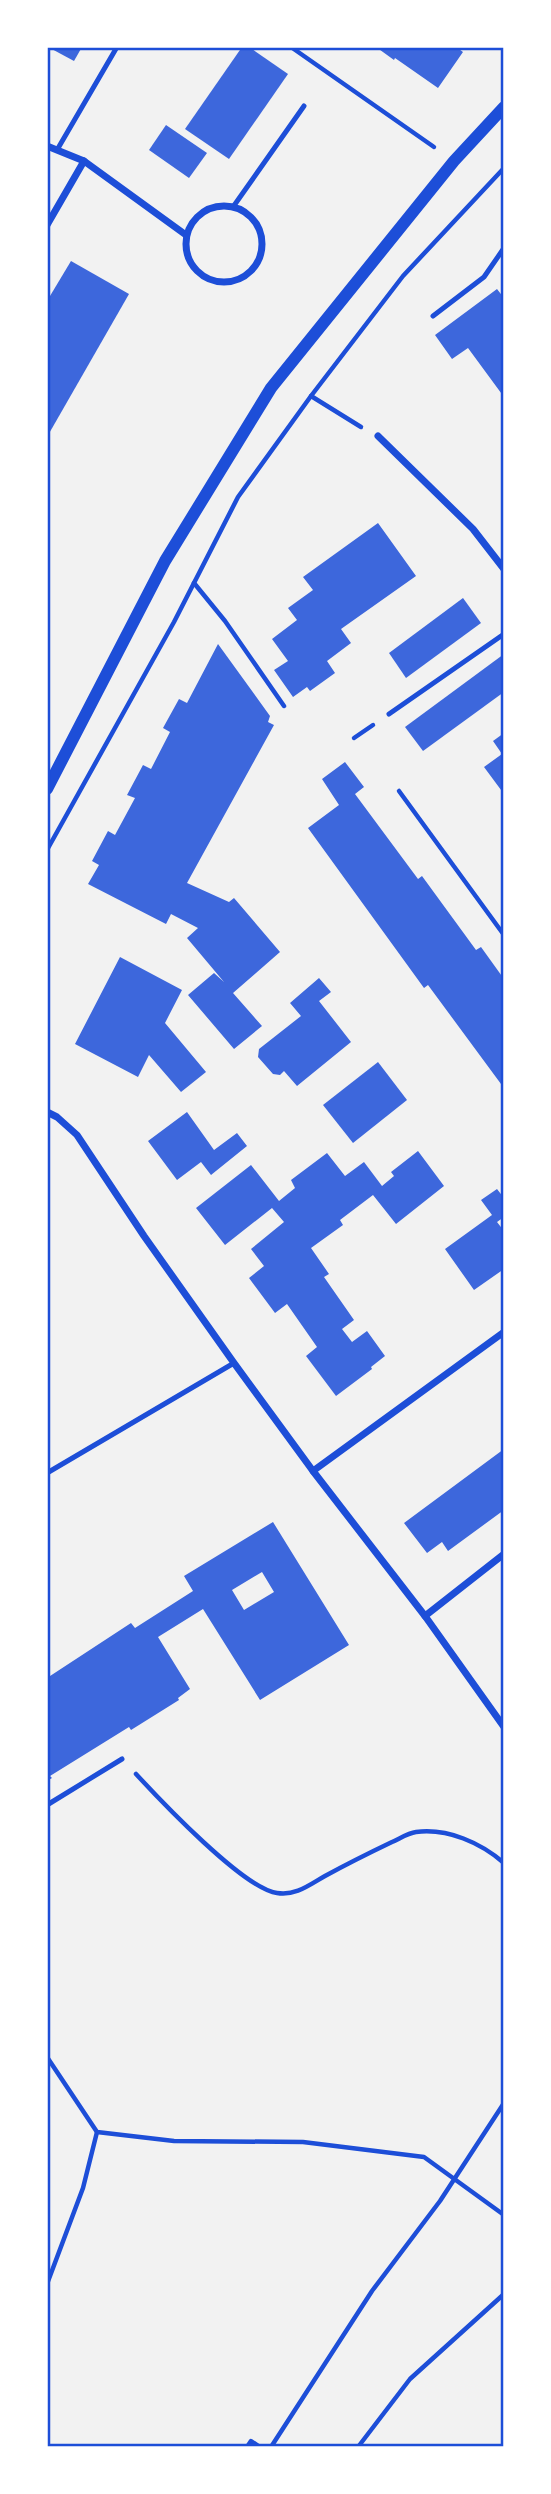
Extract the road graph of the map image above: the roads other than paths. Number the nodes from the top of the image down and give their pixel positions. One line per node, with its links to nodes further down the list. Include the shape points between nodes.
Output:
1 (117, 47): 5 (lane)
2 (304, 106): 7 (lane)
3 (504, 107): 16 (street, via 454,161 271,388 165,561)
4 (47, 146): 5 (street)
5 (57, 150): 6 (street)
6 (84, 161): 8 (street); 9 (street)
7 (233, 207): 9 (street, via 204,211); 9 (street, via 257,225 262,240 260,254 246,275 226,282 204,277 189,259)
8 (47, 225)
9 (187, 235)
10 (504, 248): 11 (lane, via 484,277)
11 (433, 316)
12 (378, 436): 13 (street, via 473,529)
13 (504, 569)
14 (504, 634): 15 (lane)
15 (389, 714)
16 (47, 789)
17 (47, 1112): 19 (street, via 77,1135)
18 (504, 1332): 20 (street)
19 (234, 1363): 20 (street); 21 (lane)
20 (313, 1471): 23 (street)
21 (47, 1473)
22 (504, 1554): 23 (street)
23 (425, 1616): 24 (street)
24 (504, 1727)
25 (122, 1759): 26 (lane)
26 (47, 1805)

